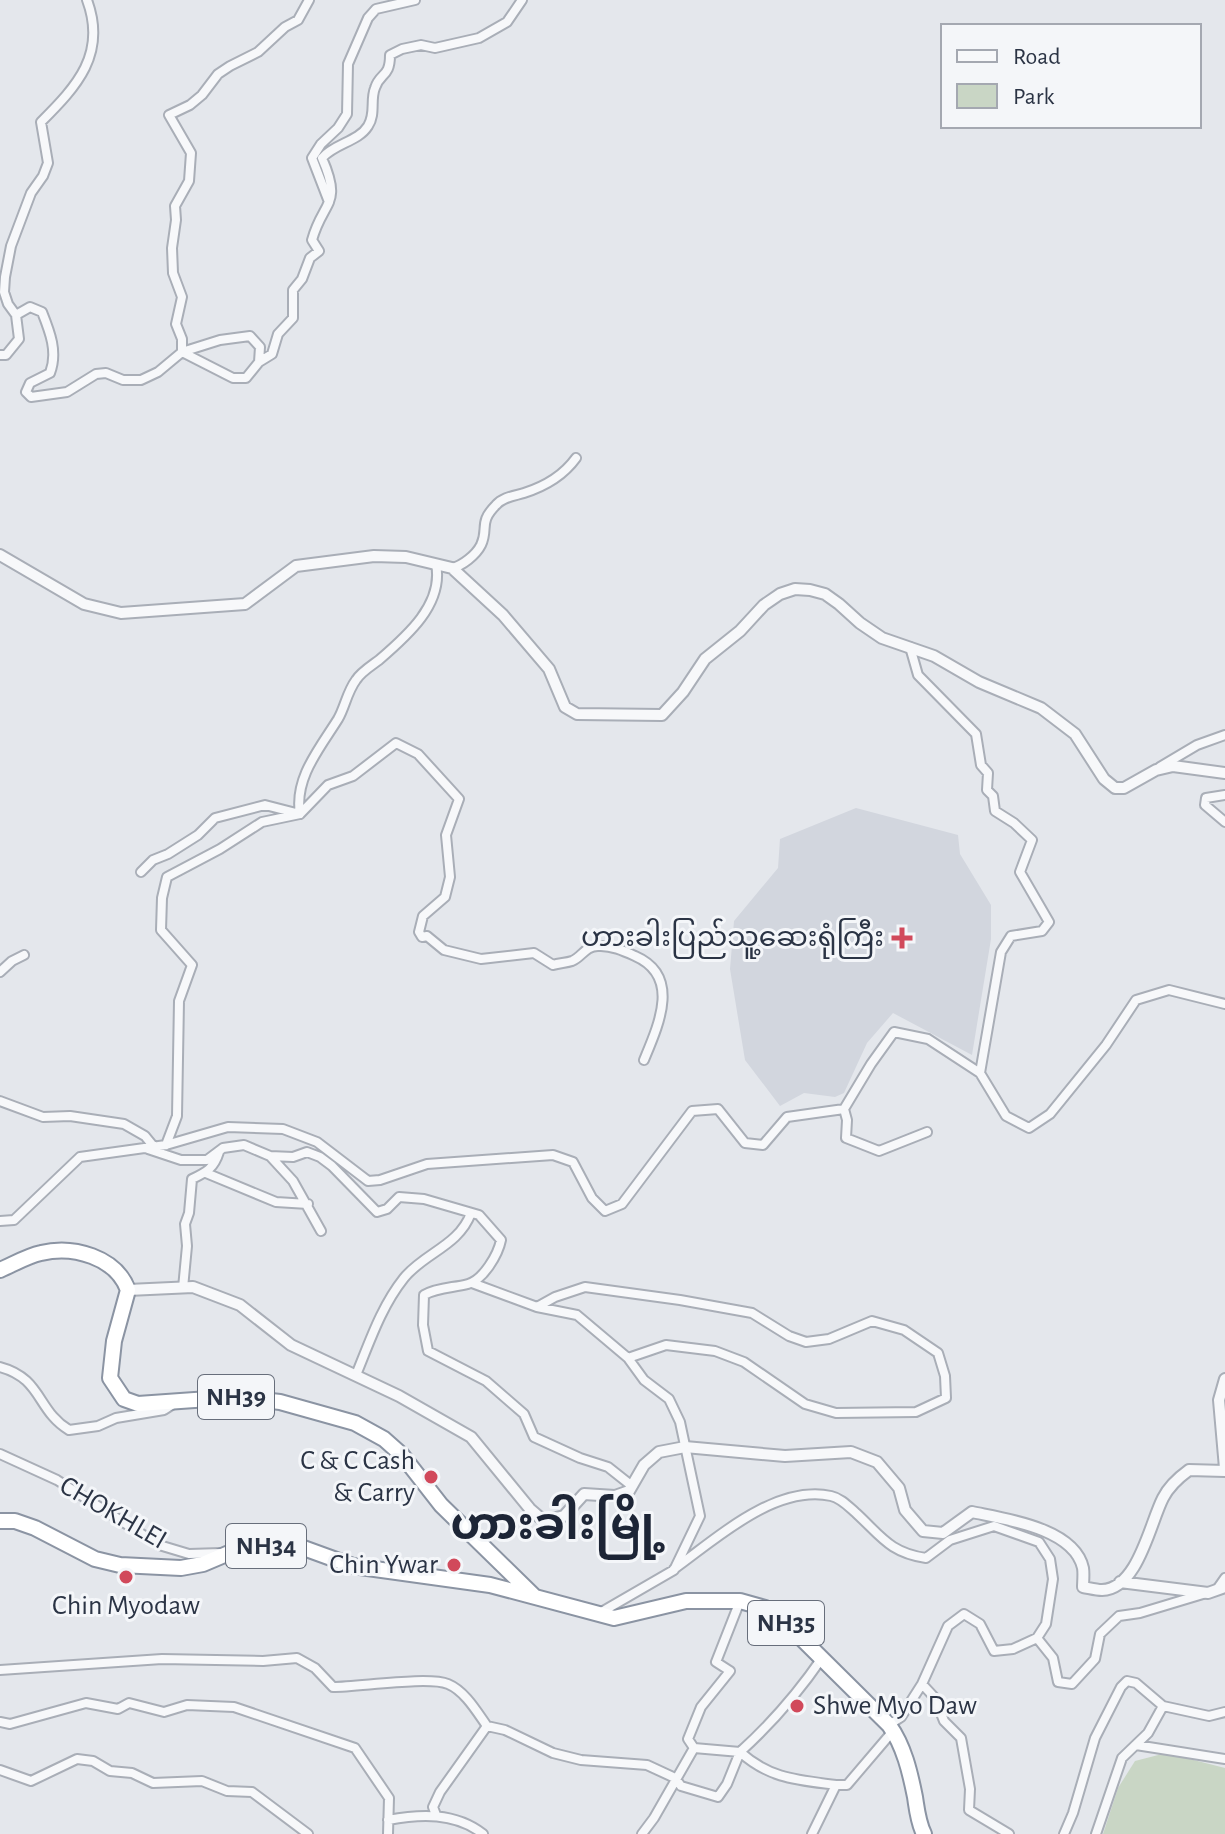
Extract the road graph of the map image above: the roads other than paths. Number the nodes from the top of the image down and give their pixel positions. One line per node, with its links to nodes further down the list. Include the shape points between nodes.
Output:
1 (87, 0): 6 (street, via 93,54 41,122 48,163 11,246 4,292)
2 (309, 0): 7 (street, via 298,20 258,52 218,74 190,105 169,115 191,153 189,181 175,206 172,248 173,273 182,297 176,324)
3 (415, 0): 5 (street, via 376,9 348,64 347,114 312,158)
4 (522, 0): 5 (street, via 507,22 479,38 435,48 421,45 390,55 390,68 375,87 368,126 322,158 331,178)
5 (329, 203): 9 (street, via 312,240 319,251 293,290 293,318 278,334 272,354)
6 (16, 315): 7 (street, via 30,307 42,312 53,347 50,373 30,383 26,392 31,397 67,392 96,374 141,380); 8 (street, via 19,339)
7 (182, 352): 9 (street, via 233,378 246,378); 9 (street, via 250,336 260,347)
8 (0, 355)
9 (259, 362)
10 (576, 458): 13 (street, via 553,480 501,500 485,516 481,545 461,566)
11 (0, 555): 12 (street, via 84,604 121,613 245,604 296,566 374,556)
12 (436, 564): 13 (street); 19 (street, via 439,579 431,604 357,678 302,778)
13 (452, 568): 14 (street, via 503,615 549,669 565,707 577,714 662,715 705,659 764,605 795,589 825,594 882,638)
14 (909, 646): 16 (street, via 1060,720 1115,788); 26 (street, via 918,675 976,734 995,811 1032,840 1020,872 1049,922 1042,931 1011,936 1001,952)
15 (1225, 735): 16 (street)
16 (1156, 770): 17 (street, via 1173,766)
17 (1225, 773)
18 (1225, 795): 20 (street, via 1210,795 1205,805)
19 (300, 814): 21 (street, via 265,805 215,818); 25 (street, via 328,785 353,776 396,743 418,754 459,799 446,835 450,877 445,897 423,916 422,937 444,950 481,959 534,953 553,965 597,946 648,962 664,995); 30 (street, via 262,822 167,877 161,930 192,965 179,1001 177,1116)
20 (1225, 822)
21 (141, 872)
22 (24, 955): 23 (street)
23 (0, 972)
24 (1225, 1004): 26 (street, via 1169,990 1136,1000 1050,1114 1029,1128 1006,1116)
25 (644, 1060)
26 (980, 1073): 28 (street, via 928,1039 894,1032)
27 (0, 1101): 31 (street, via 43,1117 124,1124 145,1136)
28 (844, 1109): 29 (street, via 846,1138 879,1151); 30 (street, via 787,1117 763,1145 745,1143 718,1109 692,1111 622,1204 605,1211 573,1162 553,1155 427,1164 368,1181 317,1142 283,1129 228,1127)
29 (927, 1132)
30 (166, 1145): 31 (street)
31 (151, 1148): 32 (street, via 181,1160 207,1160); 37 (street, via 80,1157 14,1220)
32 (219, 1152): 33 (street, via 244,1145); 34 (street)
33 (270, 1156): 35 (street); 36 (street, via 307,1152 320,1157 377,1212 399,1197)
34 (206, 1173): 35 (street, via 276,1202); 41 (street, via 192,1179)
35 (308, 1204): 38 (street)
36 (471, 1213): 40 (street, via 501,1240 495,1257); 46 (street, via 457,1236 404,1277 382,1309)
37 (0, 1221)
38 (321, 1231)
39 (0, 1270): 42 (highway, via 44,1252 86,1255 113,1267)
40 (472, 1283): 43 (street); 52 (street, via 424,1295 428,1351 486,1381 524,1414 534,1437 608,1467)
41 (183, 1288): 42 (street); 46 (street, via 240,1305 291,1345)
42 (128, 1290): 48 (highway, NH39, via 111,1359 113,1386 130,1403)
43 (537, 1307): 44 (street, via 577,1315); 44 (street, via 585,1287 639,1294 752,1313 806,1342 829,1339 872,1321 904,1330 938,1353 946,1398 916,1412 836,1413 805,1404 744,1362 715,1351 666,1345)
44 (628, 1358): 49 (street, via 644,1380 669,1399)
45 (0, 1367): 48 (street, via 29,1381 53,1418 69,1430 164,1410)
46 (356, 1375): 52 (street, via 471,1437 544,1521 564,1516 584,1494 615,1496)
47 (1225, 1379): 51 (street, via 1219,1400)
48 (177, 1401): 59 (highway, NH39, via 237,1397 280,1402 373,1432 402,1455 441,1505)
49 (685, 1447): 52 (street, via 659,1452); 55 (street, via 700,1516); 57 (street, via 785,1456 851,1452 877,1462 923,1531 943,1533 972,1512 1035,1526 1073,1548 1083,1569 1083,1587 1105,1590)
50 (0, 1454): 54 (street, CHOKHLEI, via 57,1480 159,1545 189,1554)
51 (1225, 1469): 57 (street, via 1189,1470 1174,1482 1139,1559)
52 (632, 1486)
53 (0, 1521): 54 (highway, NH34, via 35,1528 95,1559 120,1565 181,1568)
54 (229, 1553): 59 (highway, NH34, via 298,1546 353,1566 490,1585)
55 (674, 1570): 61 (street); 62 (street, via 760,1509 789,1497 832,1496 906,1556 926,1558 950,1540 994,1526 1039,1542 1050,1559 1053,1579 1046,1624)
56 (1225, 1578): 58 (street)
57 (1120, 1582): 58 (street)
58 (1217, 1589): 62 (street, via 1119,1616 1100,1634 1095,1659 1072,1684 1058,1682 1053,1658)
59 (537, 1599): 61 (highway, NH35)
60 (740, 1601): 61 (highway, NH35, via 686,1601 622,1618); 63 (highway, NH35, via 773,1612); 72 (street, via 716,1662 729,1673 701,1707 688,1739)
61 (597, 1614)
62 (1037, 1638): 65 (street, via 994,1651 980,1624 964,1614 948,1626)
63 (822, 1657): 70 (highway, NH35); 73 (street, via 802,1688)
64 (0, 1670): 69 (street, via 162,1659 297,1658 333,1687 447,1684 465,1696)
65 (922, 1684): 70 (street); 87 (street, via 961,1738 969,1810)
66 (1163, 1706): 67 (street, via 1209,1716); 71 (street); 88 (street, via 1136,1683 1127,1681 1121,1687 1095,1738)
67 (1225, 1712)
68 (0, 1722): 79 (street, via 10,1724 86,1703 118,1709 129,1703 164,1712 187,1705 234,1707 355,1748 389,1798)
69 (487, 1726): 76 (street, via 553,1753 647,1765); 78 (street, via 440,1792 433,1807)
70 (891, 1728): 77 (street, via 847,1785); 86 (highway, NH35, via 907,1761)
71 (1136, 1745): 74 (street); 89 (street, via 1122,1758)
72 (694, 1748): 73 (street); 76 (street)
73 (740, 1752): 76 (street, via 718,1797 694,1792); 77 (street, via 756,1767 785,1778)
74 (1225, 1759)
75 (0, 1770): 81 (street, via 31,1781 77,1759 153,1783 202,1781 227,1791 252,1792)
76 (675, 1778): 84 (street)
77 (836, 1785): 85 (street)
78 (436, 1815): 79 (street); 80 (street)
79 (388, 1820): 82 (street)
80 (470, 1830): 83 (street)
81 (308, 1834)
82 (388, 1834)
83 (483, 1834)
84 (642, 1834)
85 (812, 1834)
86 (924, 1834)
87 (1009, 1834)
88 (1064, 1834)
89 (1096, 1834)

